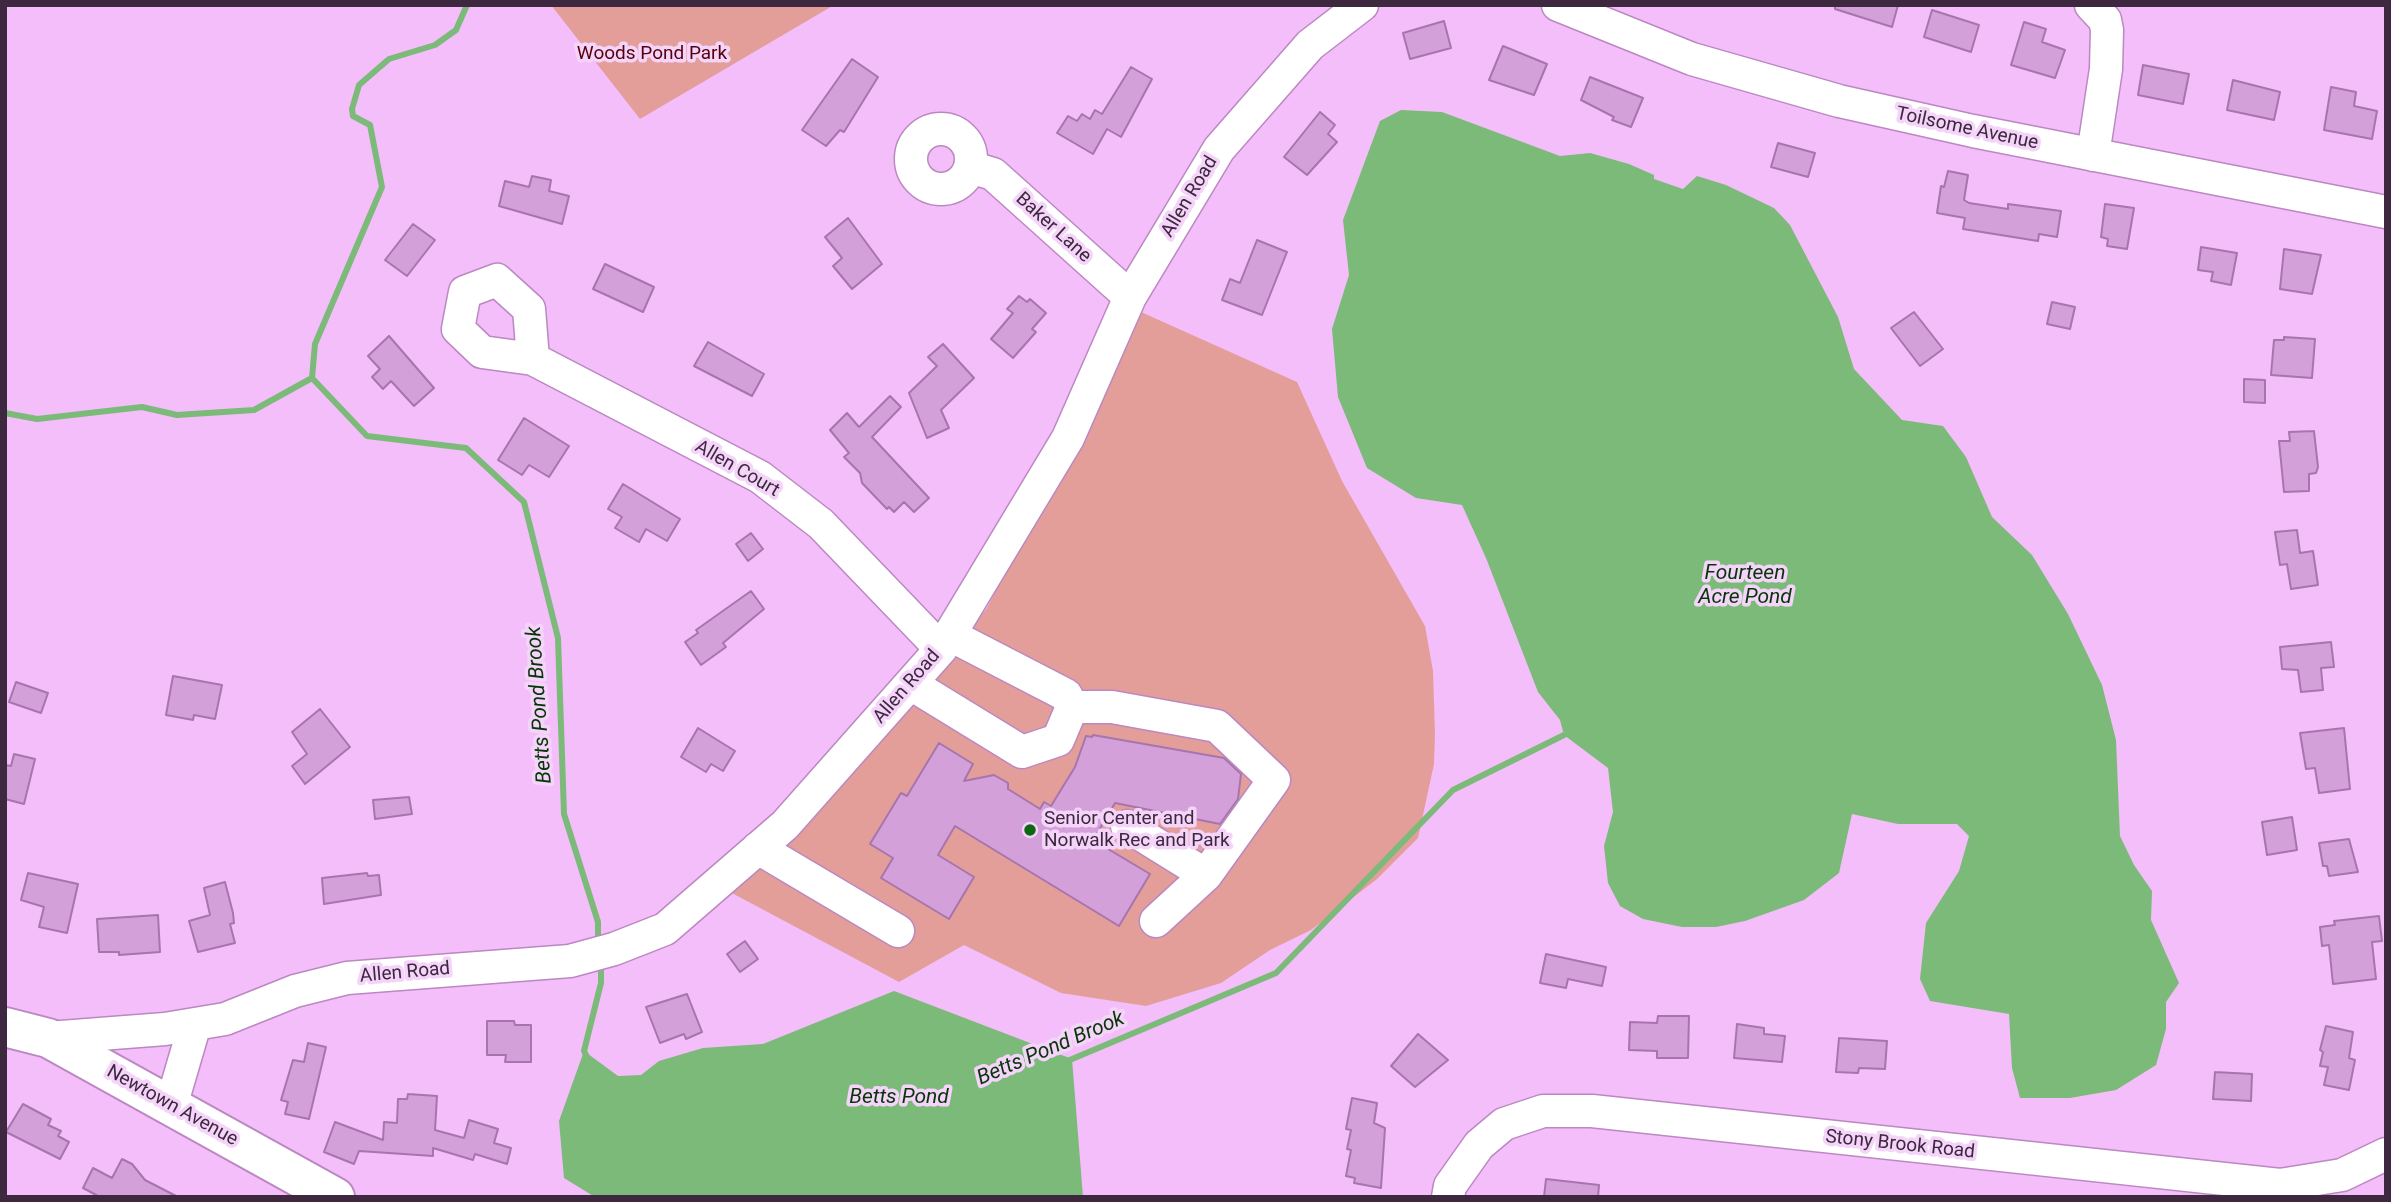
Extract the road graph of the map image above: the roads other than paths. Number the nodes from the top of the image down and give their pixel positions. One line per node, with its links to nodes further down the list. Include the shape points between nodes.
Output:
1 (1362, 5): 7 (street, Allen Road, via 1310,45 1219,149)
2 (1558, 5): 4 (street, Toilsome Avenue, via 1692,60 1839,101)
3 (2107, 10): 4 (street, via 2106,69)
4 (2093, 155): 6 (street, Toilsome Avenue)
5 (970, 167): 7 (street, Baker Lane, via 993,174)
6 (2386, 212)
7 (1130, 297): 9 (street, Allen Road, via 1068,438)
8 (533, 359): 9 (street, Allen Court, via 760,477 821,524)
9 (946, 642): 10 (street, Allen Road); 11 (street, Allen Court, via 1066,695)
10 (911, 684): 11 (street, via 1022,752 1058,740); 13 (street, Allen Road, via 785,825)
11 (1072, 707): 14 (street, via 1112,706 1217,726 1274,780)
12 (1128, 826): 14 (street)
13 (758, 848): 16 (street); 17 (street, Allen Road, via 665,929 614,948 570,961 346,978 295,991 226,1019)
14 (1206, 875): 15 (street)
15 (1156, 921)
16 (898, 931)
17 (195, 1024): 19 (street, Allen Road); 20 (street)
18 (5, 1027): 19 (main road, Newtown Avenue)
19 (48, 1038): 20 (main road, Newtown Avenue)
20 (171, 1106): 22 (main road, Newtown Avenue)
21 (2386, 1154): 23 (street, Stony Brook Road, via 2342,1175 2280,1185 1592,1111 1543,1111 1504,1124 1479,1145 1450,1186)
22 (335, 1197)
23 (1448, 1197)

